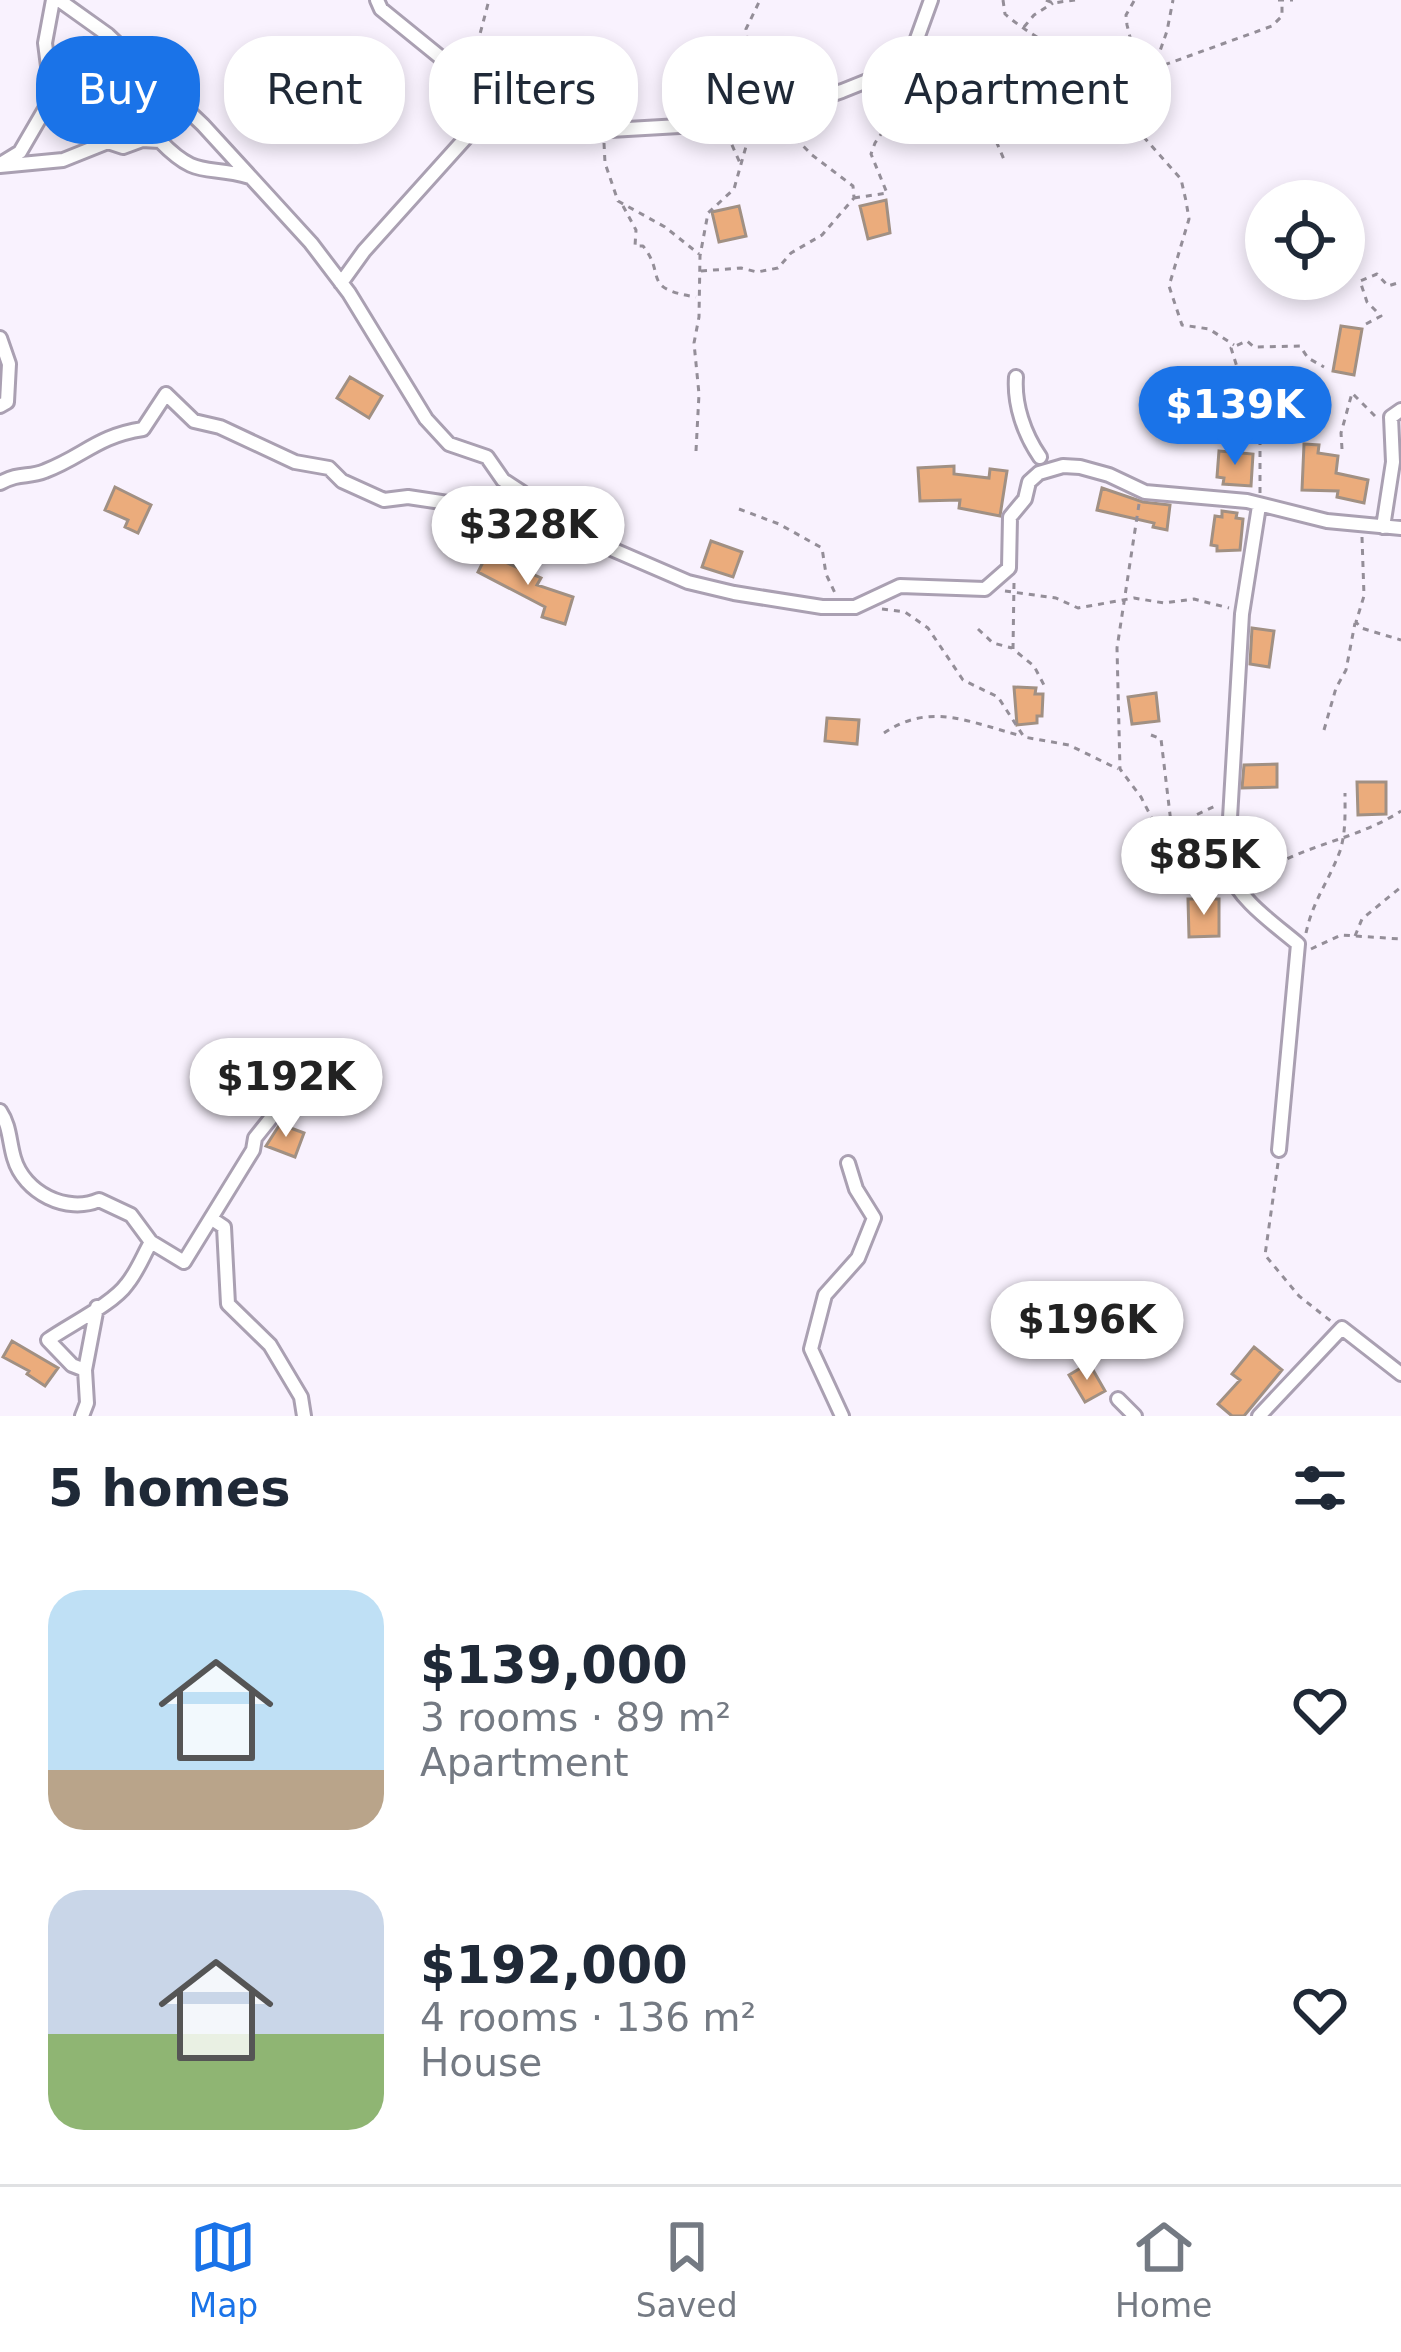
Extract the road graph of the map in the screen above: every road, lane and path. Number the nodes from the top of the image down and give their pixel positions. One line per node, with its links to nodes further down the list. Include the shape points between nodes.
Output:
1 (56, 0): 32 (street, via 45,43 52,98 20,152); 34 (street, via 125,50)
2 (376, 0): 21 (street)
3 (489, 0): 15 (path)
4 (760, 0): 16 (path)
5 (931, 0): 17 (street)
6 (1003, 0): 14 (path, via 1005,14)
7 (1046, 0): 13 (path)
8 (1075, 0): 13 (path)
9 (1134, 0): 19 (path, via 1126,15)
10 (1173, 0): 20 (path)
11 (1293, 0): 12 (path)
12 (1280, 1): 22 (path, via 1282,16 1272,26)
13 (1053, 3): 14 (path)
14 (1024, 27): 18 (path)
15 (479, 36)
16 (747, 36)
17 (918, 36)
18 (1031, 36)
19 (1131, 36)
20 (1165, 36)
21 (429, 48)
22 (1171, 63)
23 (460, 144): 40 (street)
24 (603, 144): 36 (path)
25 (733, 144): 33 (path)
26 (747, 144): 33 (path)
27 (800, 144): 35 (path, via 853,186)
28 (874, 144): 35 (path, via 886,193)
29 (997, 144): 31 (path)
30 (1150, 144): 44 (path, via 1181,179 1189,219 1169,286 1182,325 1209,328)
31 (1005, 162)
32 (1, 165): 34 (street, via 39,165 108,142 123,148 142,140 160,141 204,172)
33 (741, 166): 37 (path, via 734,189 709,213)
34 (251, 177): 40 (street)
35 (854, 198): 38 (path, via 778,268)
36 (622, 203): 37 (path); 41 (path, via 655,280)
37 (700, 256): 38 (path)
38 (699, 271): 41 (path)
39 (1401, 282): 42 (path, via 1388,286 1377,274 1360,280 1381,316)
40 (341, 284): 61 (street, via 426,419 449,444 487,457 523,493)
41 (698, 297): 53 (path)
42 (1366, 324)
43 (0, 338): 48 (street, via 9,364 8,402)
44 (1234, 345): 45 (path, via 1300,346); 47 (path)
45 (1324, 367)
46 (1016, 376): 54 (street, via 1018,408)
47 (1240, 380): 51 (path); 59 (path, via 1260,440)
48 (0, 406)
49 (1401, 410): 50 (street)
50 (1390, 430): 52 (path, via 1352,392); 63 (street)
51 (1224, 442)
52 (1342, 448)
53 (696, 451)
54 (1040, 457): 55 (street); 56 (street)
55 (1058, 468): 56 (street); 58 (street, via 1094,469)
56 (1029, 482): 65 (street, via 1010,517)
57 (0, 483): 61 (street, via 42,473 111,434 142,429 166,394 194,421 329,468 384,500 515,501)
58 (1145, 492): 59 (street); 68 (path)
59 (1259, 506): 62 (street); 70 (street)
60 (739, 509): 69 (path, via 823,548 831,588)
61 (530, 512): 69 (street, via 550,513 586,538 688,582)
62 (1358, 525): 63 (street); 71 (path, via 1365,568)
63 (1383, 527): 64 (street)
64 (1401, 528)
65 (1007, 571): 66 (street); 67 (path)
66 (986, 590): 67 (path); 69 (street, via 901,586)
67 (1015, 592): 68 (path, via 1086,609); 74 (path)
68 (1124, 600): 70 (path, via 1194,599); 80 (path)
69 (855, 607): 79 (path, via 892,608 928,628 963,680 998,697)
70 (1243, 609): 82 (street)
71 (1356, 622): 73 (path); 76 (path)
72 (978, 628): 74 (path)
73 (1401, 640)
74 (1013, 649): 75 (path)
75 (1045, 687)
76 (1324, 730)
77 (884, 733): 79 (path, via 932,714)
78 (1151, 735): 85 (path, via 1161,739)
79 (1024, 737): 80 (path, via 1069,745)
80 (1120, 769): 85 (path, via 1165,844)
81 (1345, 793): 84 (path)
82 (1228, 803): 85 (path, via 1196,815); 87 (street, via 1227,869)
83 (1401, 812): 84 (path)
84 (1343, 839): 87 (path, via 1270,864); 90 (path)
85 (1174, 846): 87 (path, via 1227,890)
86 (1401, 887): 88 (path)
87 (1240, 890): 90 (street, via 1298,944)
88 (1354, 937): 89 (path); 90 (path, via 1341,935)
89 (1401, 939)
90 (1297, 956): 93 (street)
91 (0, 1111): 96 (street, via 15,1163 37,1189 63,1206 99,1200 131,1215)
92 (272, 1118): 95 (street)
93 (1279, 1150): 98 (path, via 1265,1255 1299,1296)
94 (848, 1163): 104 (street, via 874,1218 858,1258 825,1295 811,1349)
95 (212, 1219): 96 (street, via 184,1262); 103 (street, via 224,1227 228,1304 270,1346)
96 (151, 1242): 97 (street, via 125,1289)
97 (97, 1307): 99 (street); 99 (street, via 48,1340)
98 (1342, 1328): 100 (street); 106 (street)
99 (86, 1370): 102 (street)
100 (1401, 1374)
101 (1118, 1399): 105 (street)
102 (82, 1416)
103 (304, 1416)
104 (842, 1416)
105 (1135, 1416)
106 (1259, 1416)

